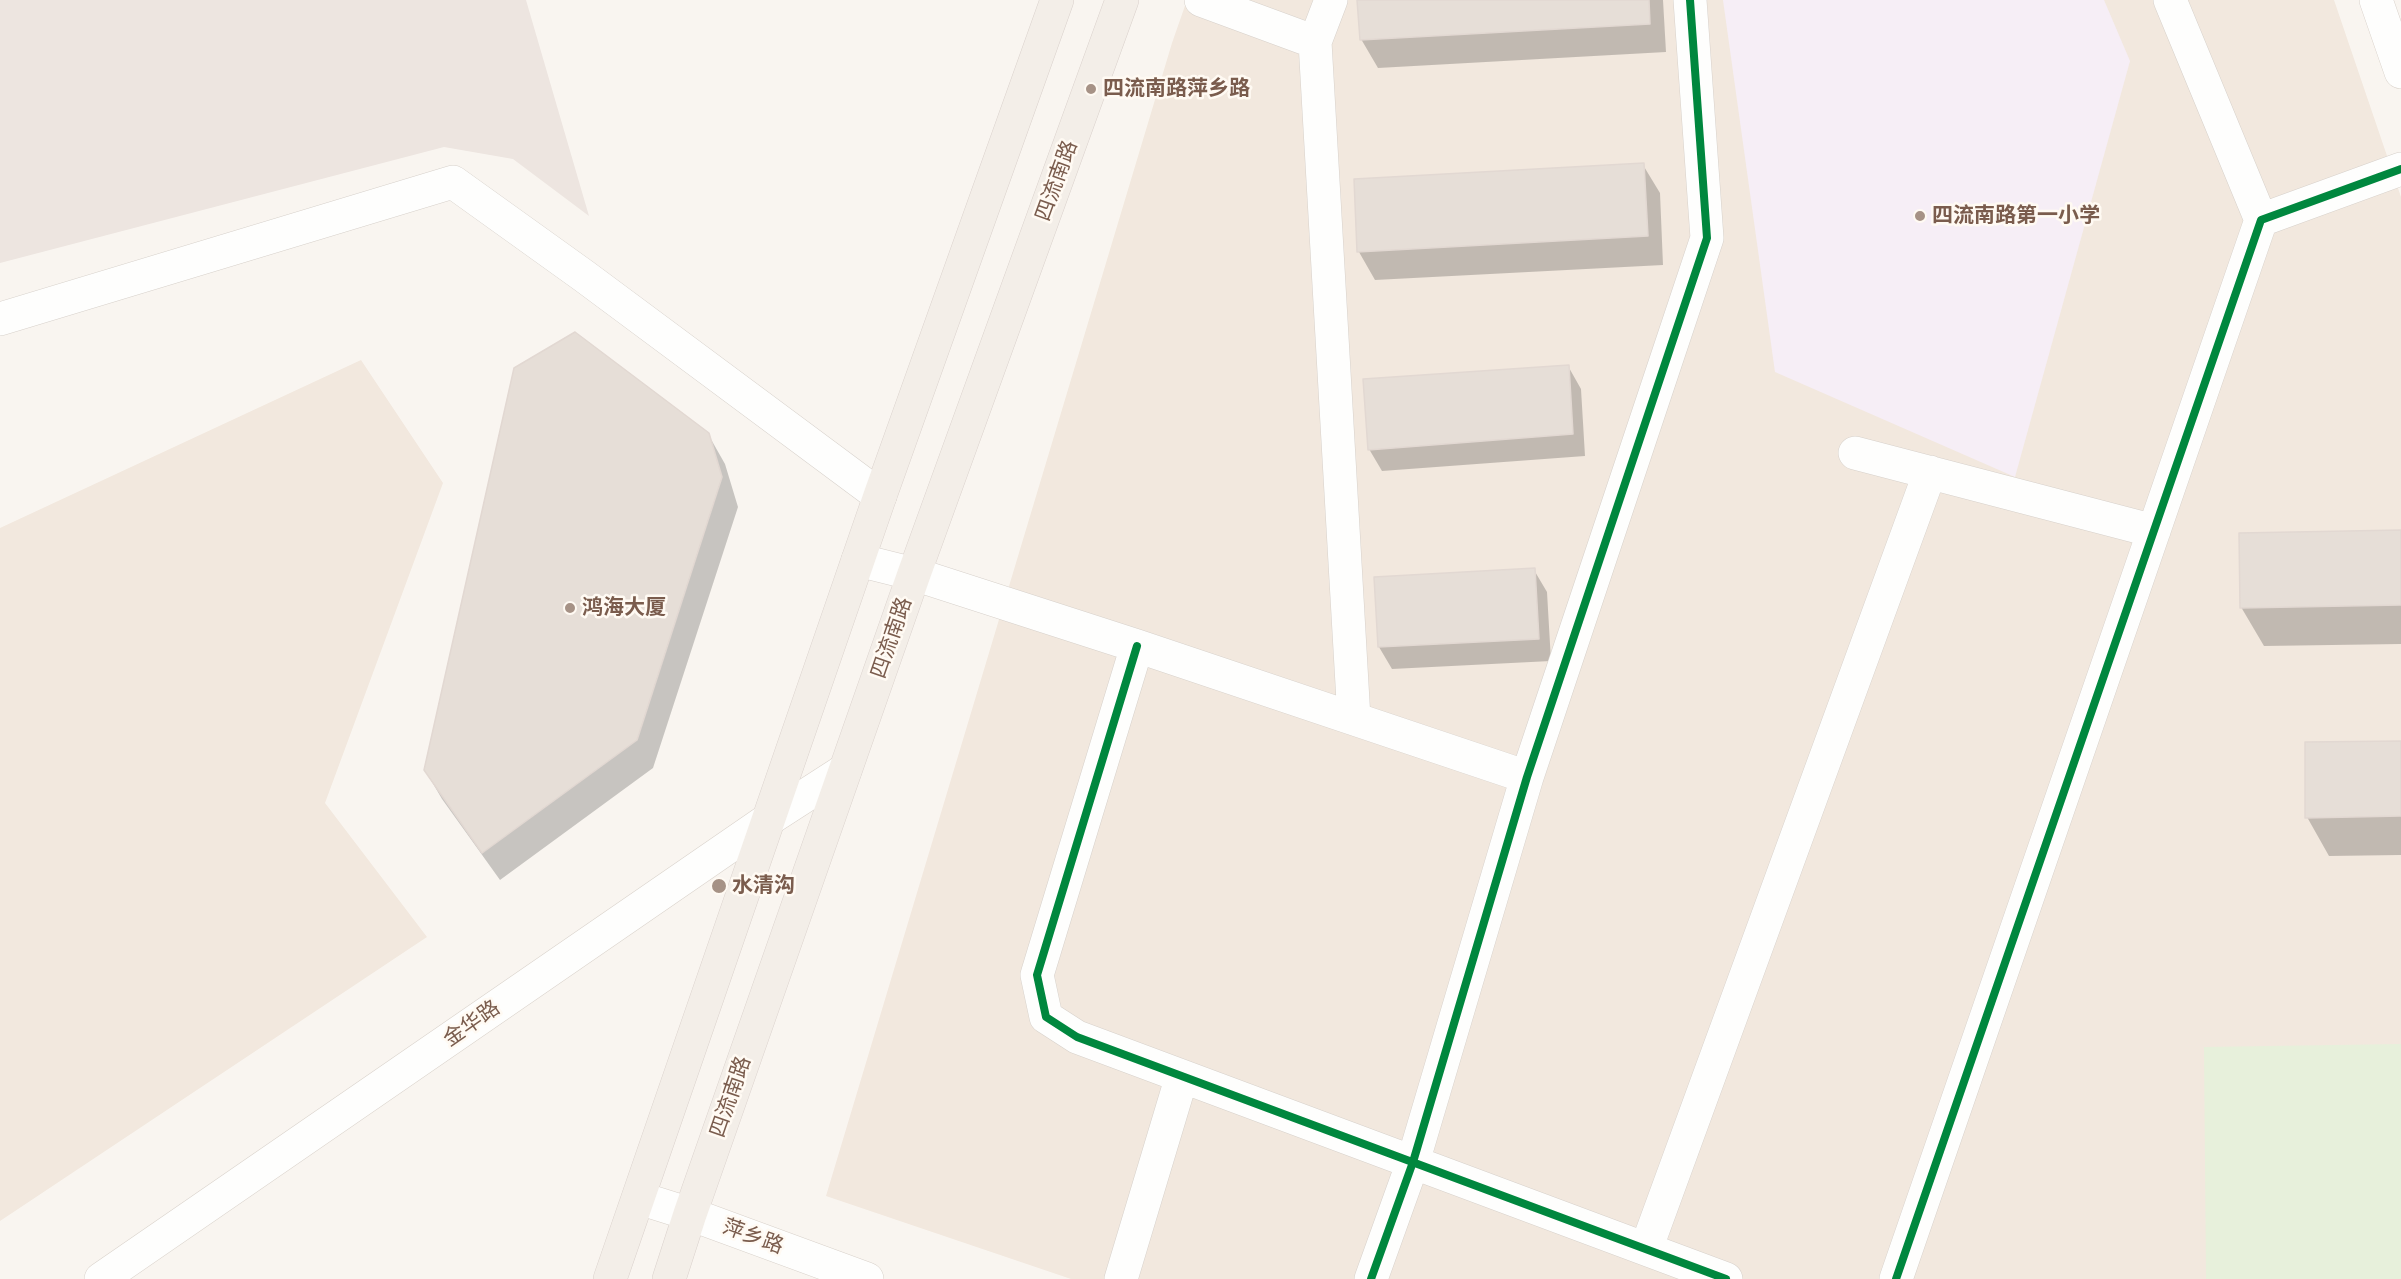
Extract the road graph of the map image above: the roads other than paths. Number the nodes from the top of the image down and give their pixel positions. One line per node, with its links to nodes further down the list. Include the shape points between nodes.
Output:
1 (1057, 0): 15 (main road)
2 (1122, 0): 18 (main road, 四流南路)
3 (1202, 0): 8 (street)
4 (1331, 0): 8 (street)
5 (1690, 0): 22 (street, via 1707,238)
6 (2170, 0): 11 (street)
7 (2376, 0): 9 (street)
8 (1315, 42): 20 (street)
9 (2401, 72)
10 (2401, 169): 11 (street)
11 (2261, 220): 16 (street)
12 (0, 319): 15 (street, via 453,182)
13 (1855, 453): 14 (street)
14 (1930, 472): 16 (street); 28 (street)
15 (880, 496): 17 (main road)
16 (2154, 531): 36 (street)
17 (858, 560): 18 (street); 23 (main road)
18 (914, 574): 19 (street); 21 (main road, 四流南路)
19 (1137, 646): 20 (street); 24 (street, via 1036,975 1046,1017 1077,1037)
20 (1354, 719): 22 (street)
21 (845, 770): 23 (street, 金华路); 27 (main road, 四流南路)
22 (1527, 777): 25 (street)
23 (766, 821): 26 (main road); 29 (street, 金华路)
24 (1182, 1076): 25 (street); 33 (street)
25 (1413, 1162): 28 (street); 34 (street)
26 (639, 1198): 27 (street, 萍乡路); 30 (main road)
27 (690, 1214): 31 (main road, 四流南路); 32 (street, 萍乡路)
28 (1646, 1249): 35 (street)
29 (101, 1279)
30 (610, 1279)
31 (669, 1279)
32 (867, 1279)
33 (1121, 1279)
34 (1371, 1279)
35 (1726, 1279)
36 (1896, 1279)

